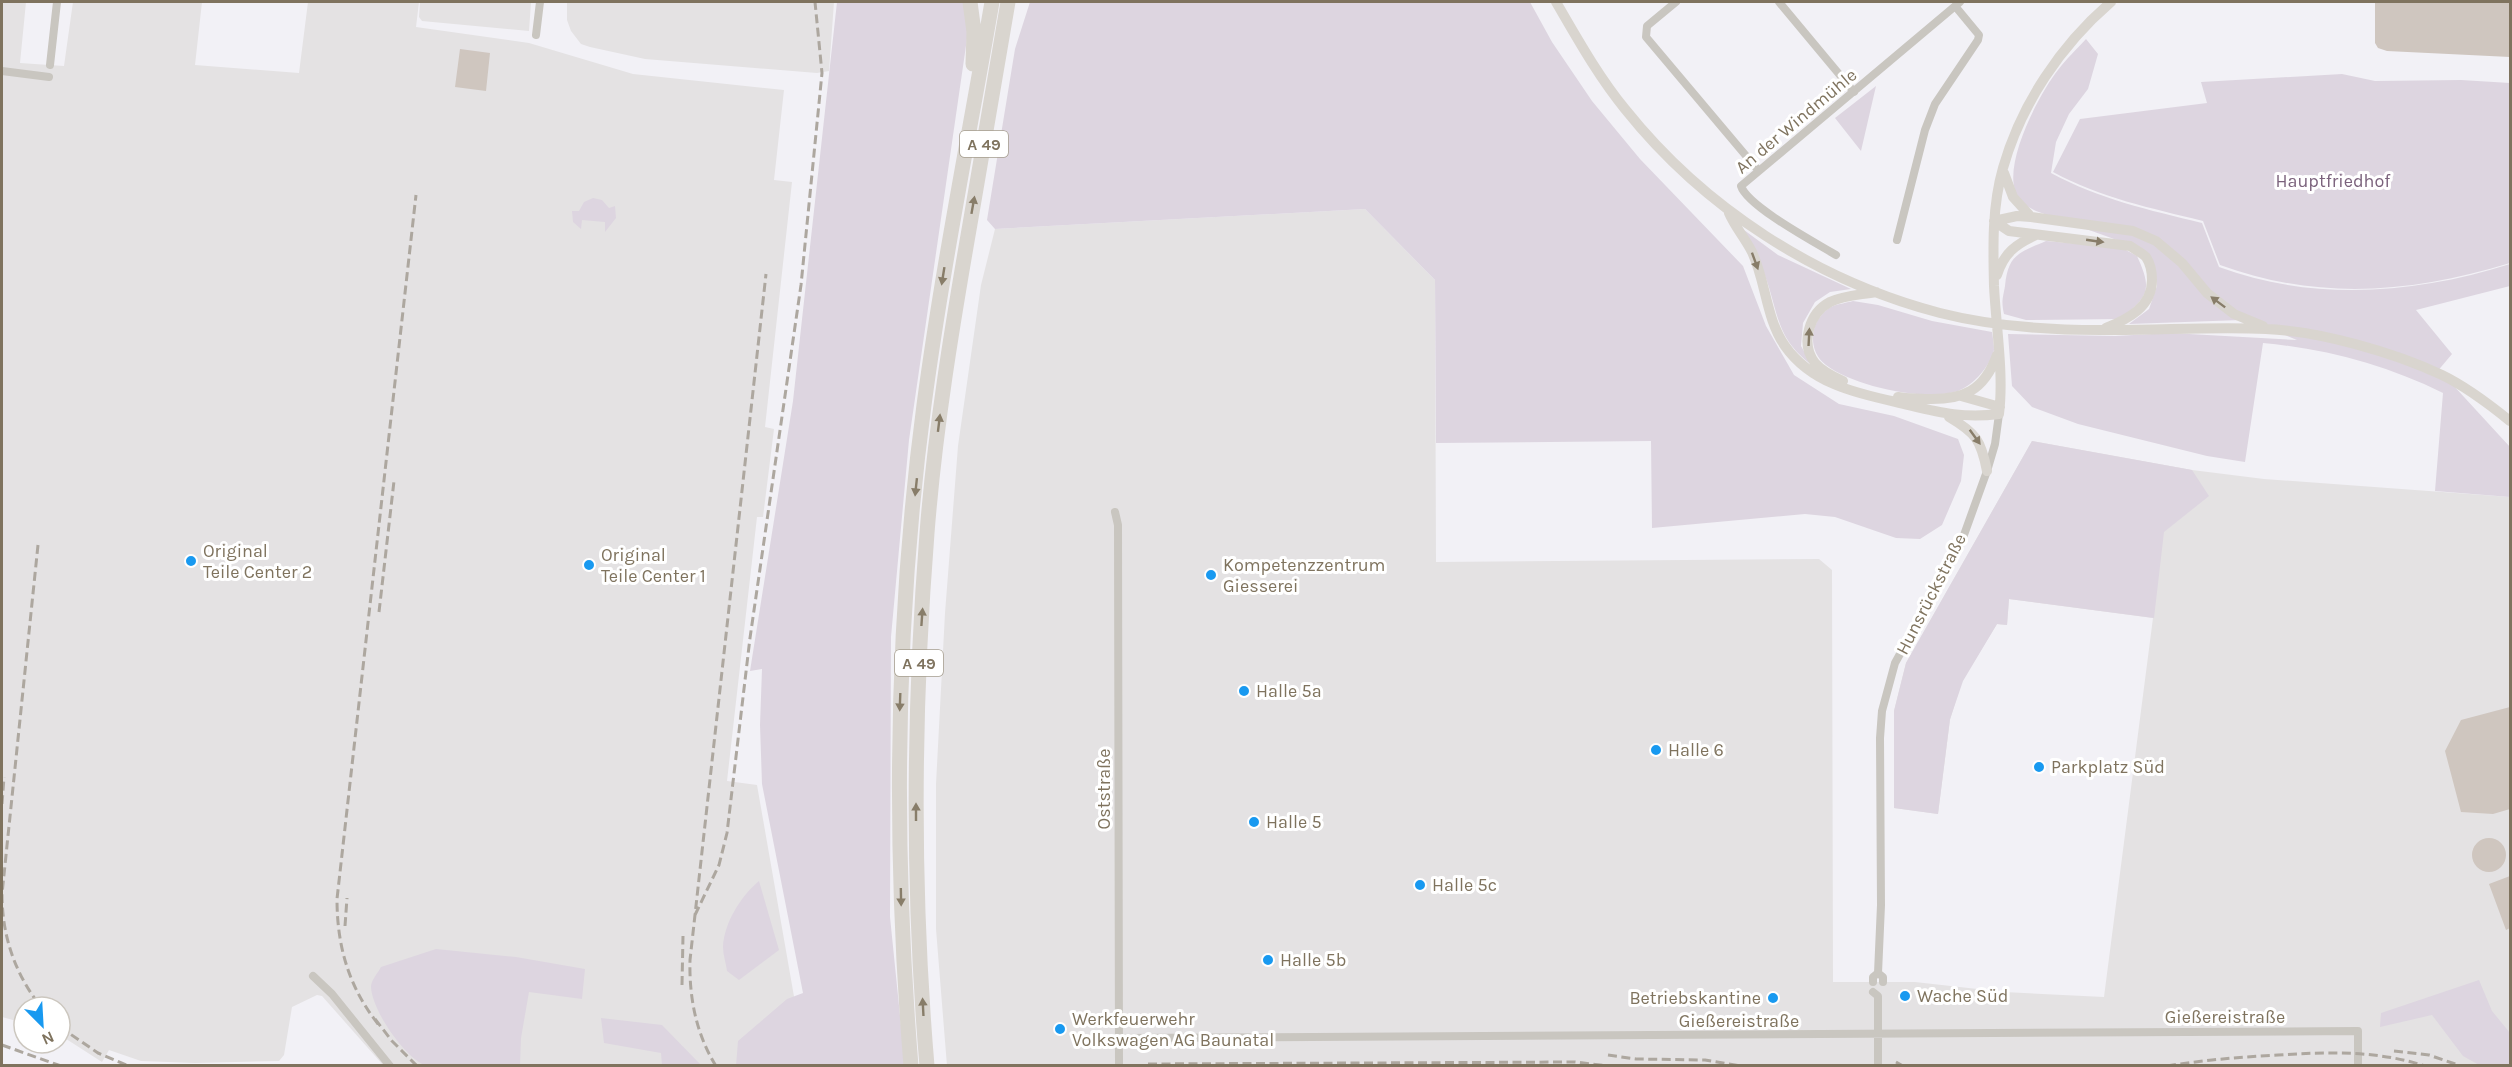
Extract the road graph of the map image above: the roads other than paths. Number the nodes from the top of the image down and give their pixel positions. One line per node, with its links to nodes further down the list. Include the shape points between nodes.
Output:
1 (57, 2): 14 (street)
2 (540, 2): 13 (street)
3 (970, 2): 18 (highway, via 974,32)
4 (992, 2): 18 (highway, A 49)
5 (1008, 2): 12 (highway, A 49)
6 (1018, 2): 12 (highway)
7 (1556, 2): 21 (main road, via 1624,109 1673,162)
8 (1676, 2): 20 (street, via 1647,26 1646,37)
9 (1779, 2): 17 (street)
10 (2105, 3): 19 (main road, Hunsrückstraße, via 2050,69 2029,105)
11 (1958, 4): 17 (street, An der Windmühle); 25 (street, via 1979,35 1978,40 1935,104)
12 (1004, 26): 47 (highway, A 49, one-way to 12, via 915,811 927,531 955,312)
13 (536, 35)
14 (50, 65)
15 (2, 71): 16 (street)
16 (49, 77)
17 (1854, 92): 20 (street, An der Windmühle)
18 (972, 115): 46 (highway, A 49, one-way to 46, via 944,270 910,537 902,662 899,847)
19 (2003, 168): 22 (main road, via 2013,197); 23 (main road, Hunsrückstraße)
20 (1758, 170): 26 (street, An der Windmühle, via 1741,186 1743,191 1768,213)
21 (1728, 210): 28 (main road, via 1823,271); 34 (main road, one-way to 34, via 1751,251 1774,324 1785,346 1806,369 1851,392)
22 (2031, 217): 23 (main road); 29 (main road, one-way to 22, via 2234,314 2207,294 2182,263 2156,241 2133,231)
23 (1994, 221): 24 (main road, via 2009,231); 27 (main road, Hunsrückstraße)
24 (2037, 235): 27 (main road, via 2008,252); 30 (main road, one-way to 30, via 2130,246 2145,257 2152,273 2152,291 2141,309)
25 (1897, 240)
26 (1836, 255)
27 (1994, 284): 31 (main road, Hunsrückstraße)
28 (1876, 292): 30 (main road, via 1965,318 2025,327); 32 (main road, one-way to 28, via 1902,398 1853,385 1815,363 1807,346 1809,328 1817,312 1845,296)
29 (2269, 329): 30 (main road); 35 (main road, via 2355,343 2442,375 2480,396)
30 (2100, 330)
31 (1998, 352): 32 (main road, via 1987,377); 33 (main road, Hunsrückstraße)
32 (1961, 396): 33 (main road)
33 (2000, 411): 34 (main road, via 1971,417); 36 (street, Hunsrückstraße)
34 (1946, 415): 36 (main road, one-way to 36, via 1975,435)
35 (2511, 421)
36 (1987, 471): 38 (street, Hunsrückstraße, via 1960,546 1895,663 1882,711)
37 (1115, 512): 44 (street, Oststraße)
38 (1878, 973): 40 (street); 41 (street)
39 (313, 976): 45 (street)
40 (1873, 982)
41 (1883, 982)
42 (1878, 994): 43 (street)
43 (1878, 1035): 44 (street, Gießereistraße); 49 (street); 50 (street, Gießereistraße, via 2358,1031)
44 (1120, 1038): 48 (street, Oststraße)
45 (390, 1065)
46 (911, 1065)
47 (927, 1065)
48 (1119, 1065)
49 (1878, 1065)
50 (2358, 1065)

